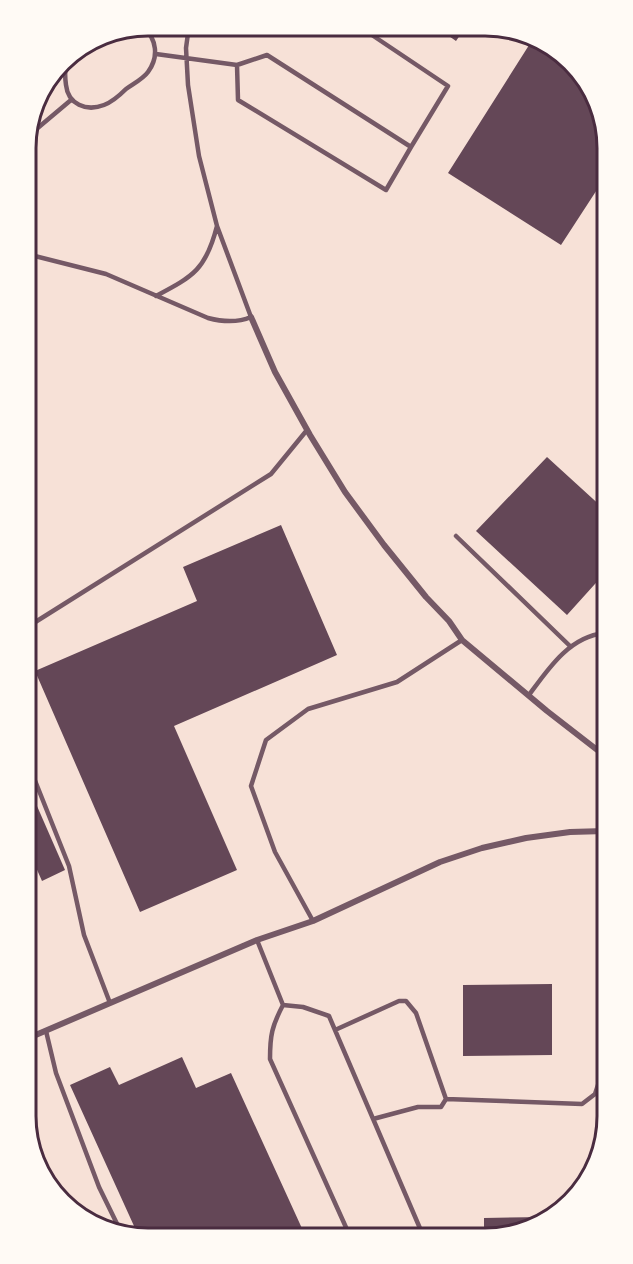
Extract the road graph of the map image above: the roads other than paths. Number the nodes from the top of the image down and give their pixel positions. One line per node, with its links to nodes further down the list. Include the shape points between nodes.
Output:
1 (150, 36): 4 (lane)
2 (188, 36): 5 (lane)
3 (373, 36): 10 (lane, via 448,86)
4 (156, 54): 5 (lane); 8 (lane, via 147,73 104,105 84,107)
5 (187, 58): 6 (lane); 11 (lane, via 199,156)
6 (237, 65): 10 (lane, via 267,55); 10 (lane, via 238,100 386,190)
7 (65, 73): 8 (lane)
8 (71, 100): 9 (lane)
9 (38, 127)
10 (411, 147)
11 (217, 226): 13 (lane, via 200,267); 14 (lane)
12 (36, 256): 13 (lane, via 106,274)
13 (156, 296): 14 (lane, via 208,318 241,321)
14 (251, 317): 15 (street)
15 (307, 430): 17 (lane, via 271,474); 19 (street, via 384,545)
16 (456, 536): 20 (lane)
17 (36, 622)
18 (597, 634): 20 (lane)
19 (462, 640): 21 (street); 25 (lane, via 397,682 308,709 266,740 251,786 275,852)
20 (571, 647): 21 (lane, via 553,662)
21 (529, 695): 22 (street)
22 (597, 750)
23 (36, 783): 27 (lane, via 69,866 84,935)
24 (597, 831): 25 (street, via 526,838 482,848 440,862)
25 (313, 921): 26 (street)
26 (257, 940): 27 (street); 28 (lane)
27 (110, 1003): 30 (street)
28 (283, 1005): 29 (lane, via 329,1016); 36 (lane, via 270,1037 270,1059)
29 (334, 1030): 33 (lane, via 406,1001 416,1012); 34 (lane)
30 (46, 1031): 31 (street); 35 (lane, via 56,1073 99,1188)
31 (36, 1035)
32 (597, 1088): 33 (lane, via 582,1104)
33 (446, 1099): 34 (lane, via 441,1107 418,1107)
34 (373, 1119): 37 (lane)
35 (117, 1223)
36 (346, 1228)
37 (420, 1228)

